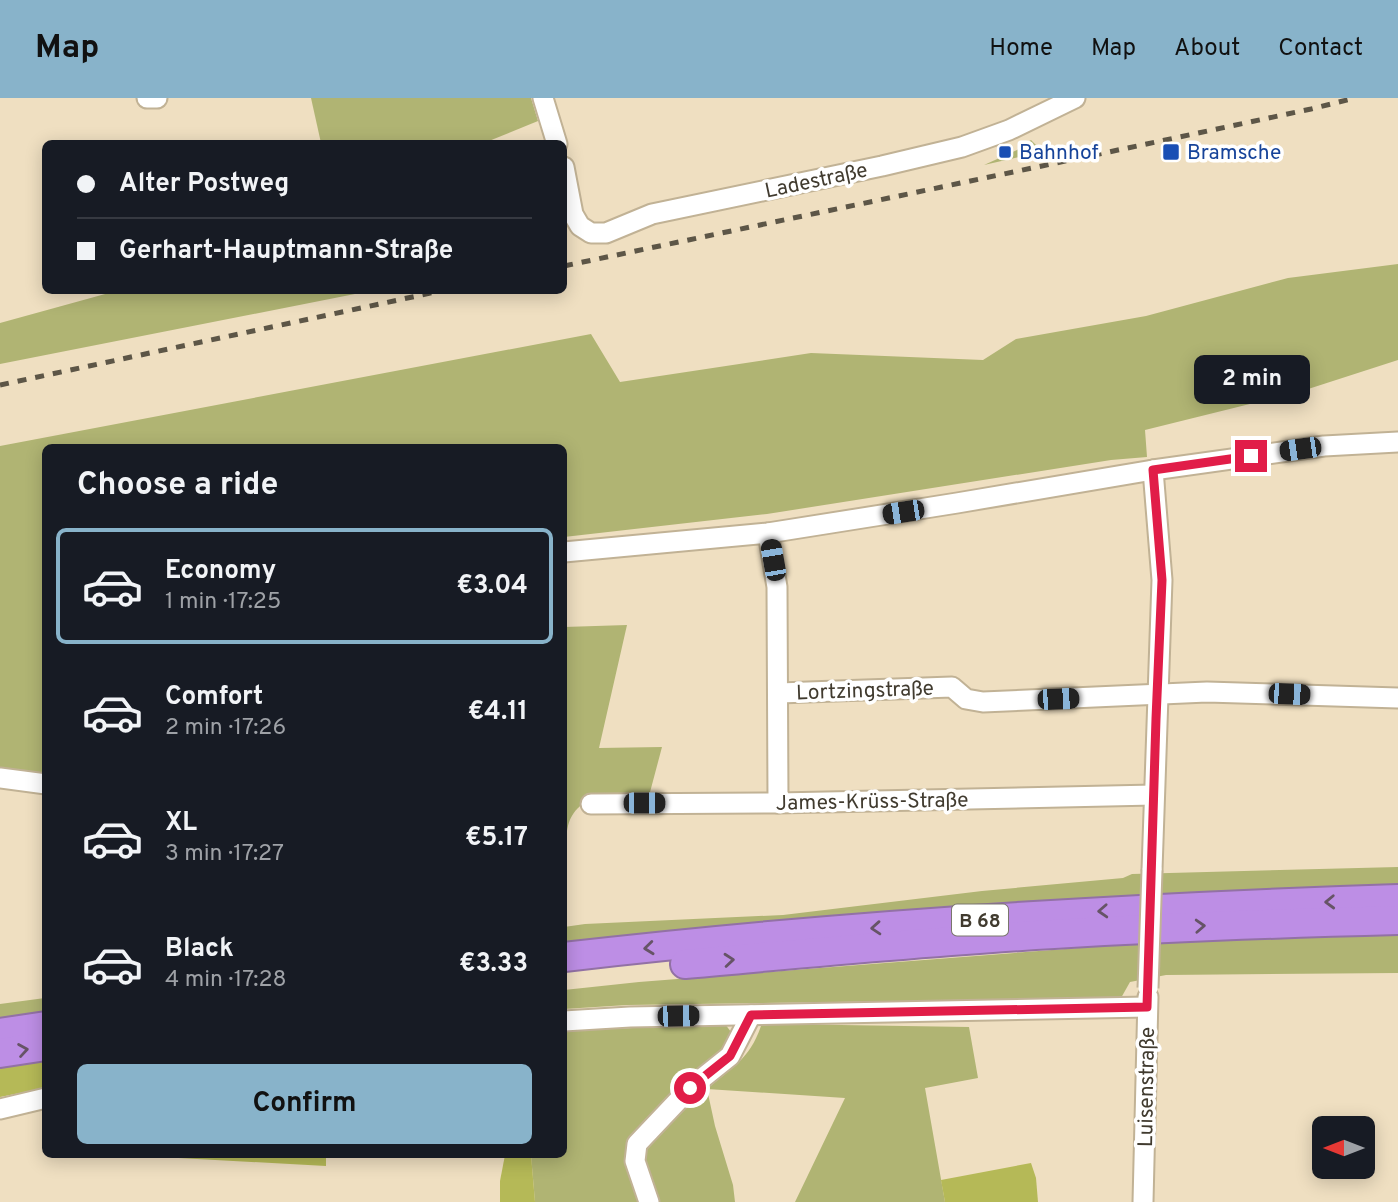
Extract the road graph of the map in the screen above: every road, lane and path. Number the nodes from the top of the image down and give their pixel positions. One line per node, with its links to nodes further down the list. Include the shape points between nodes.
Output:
1 (147, 98): 2 (street)
2 (157, 98)
3 (543, 98): 5 (street)
4 (1075, 98): 6 (street, Ladestraße, via 962,147 652,214 606,233 591,233 580,226)
5 (556, 140)
6 (567, 181)
7 (1398, 442): 8 (street, via 1324,446)
8 (1153, 470): 9 (street); 12 (street, Luisenstraße, via 1162,580)
9 (768, 533): 10 (street); 11 (street, Lortzingstraße, via 777,587)
10 (567, 552)
11 (779, 693): 12 (street, Lortzingstraße, via 952,687 966,699 983,702); 17 (street, Lortzingstraße)
12 (1157, 694): 13 (street, Lortzingstraße); 16 (street, Luisenstraße)
13 (1398, 698)
14 (0, 778): 15 (street)
15 (42, 783)
16 (1154, 795): 17 (street, James-Krüss-Straße); 23 (street, Luisenstraße, bridge)
17 (778, 803): 18 (street, James-Krüss-Straße)
18 (591, 804)
19 (1398, 900): 21 (highway, B 68, one-way to 21, via 1051,914)
20 (1398, 920): 22 (highway, B 68, one-way to 20, via 1052,934)
21 (567, 957)
22 (567, 977)
23 (1148, 998): 24 (street); 33 (street, Luisenstraße)
24 (751, 1015): 25 (street); 32 (street, via 730,1056 690,1088 637,1144 635,1161)
25 (567, 1021)
26 (42, 1027): 27 (highway)
27 (0, 1034)
28 (42, 1047): 29 (highway, one-way to 28)
29 (0, 1053)
30 (42, 1099): 31 (street)
31 (0, 1109)
32 (649, 1202)
33 (1143, 1202)

